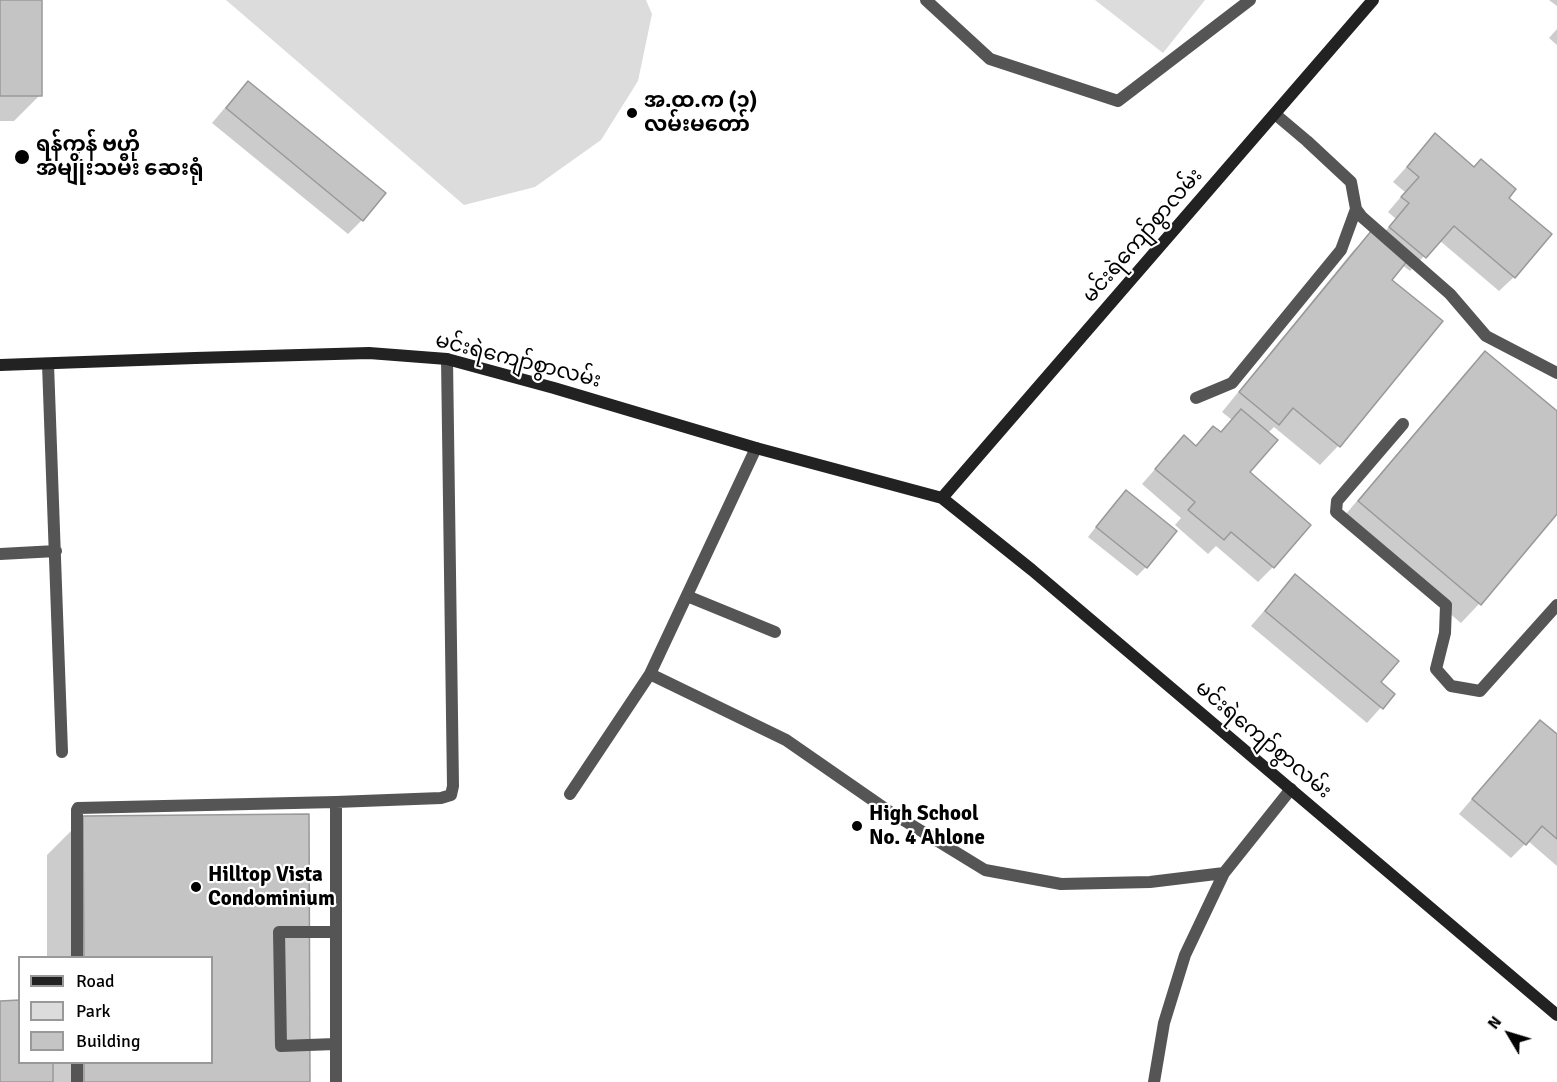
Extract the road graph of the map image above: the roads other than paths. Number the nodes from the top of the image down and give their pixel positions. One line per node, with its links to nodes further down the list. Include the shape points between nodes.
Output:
1 (926, 0): 2 (street, via 990,59 1118,101)
2 (1250, 0)
3 (1373, 0): 4 (main road, မင်းရဲကျော်စွာလမ်း)
4 (1275, 114): 5 (street, via 1351,182); 13 (main road, မင်းရဲကျော်စွာလမ်း)
5 (1356, 209): 9 (street, via 1450,294 1486,336); 10 (street, via 1341,250 1232,382)
6 (447, 359): 7 (main road, မင်းရဲကျော်စွာလမ်း, via 369,353); 12 (main road, မင်းရဲကျော်စွာလမ်း); 23 (street, via 451,795)
7 (48, 364): 8 (main road, မင်းရဲကျော်စွာလမ်း); 14 (street)
8 (0, 365)
9 (1557, 373)
10 (1196, 398)
11 (1403, 424): 17 (street, via 1338,501 1336,512 1446,605 1437,669 1451,686 1480,691)
12 (756, 448): 13 (main road, မင်းရဲကျော်စွာလမ်း); 16 (street)
13 (942, 498): 21 (main road, မင်းရဲကျော်စွာလမ်း)
14 (56, 551): 15 (street); 20 (street)
15 (0, 554)
16 (687, 596): 18 (street); 19 (street)
17 (1557, 604)
18 (775, 632)
19 (650, 674): 22 (street); 24 (street, via 786,740 887,810 985,870 1061,884 1150,882)
20 (62, 752)
21 (1291, 789): 24 (street); 27 (main road, မင်းရဲကျော်စွာလမ်း)
22 (570, 794)
23 (336, 802): 25 (street); 26 (street, via 78,808)
24 (1224, 873): 32 (street, via 1185,955 1164,1023)
25 (336, 932): 28 (street); 28 (street, via 279,932 281,1046)
26 (76, 956)
27 (1557, 1014)
28 (335, 1044): 31 (street)
29 (77, 1064): 30 (street)
30 (77, 1082)
31 (336, 1082)
32 (1154, 1082)

